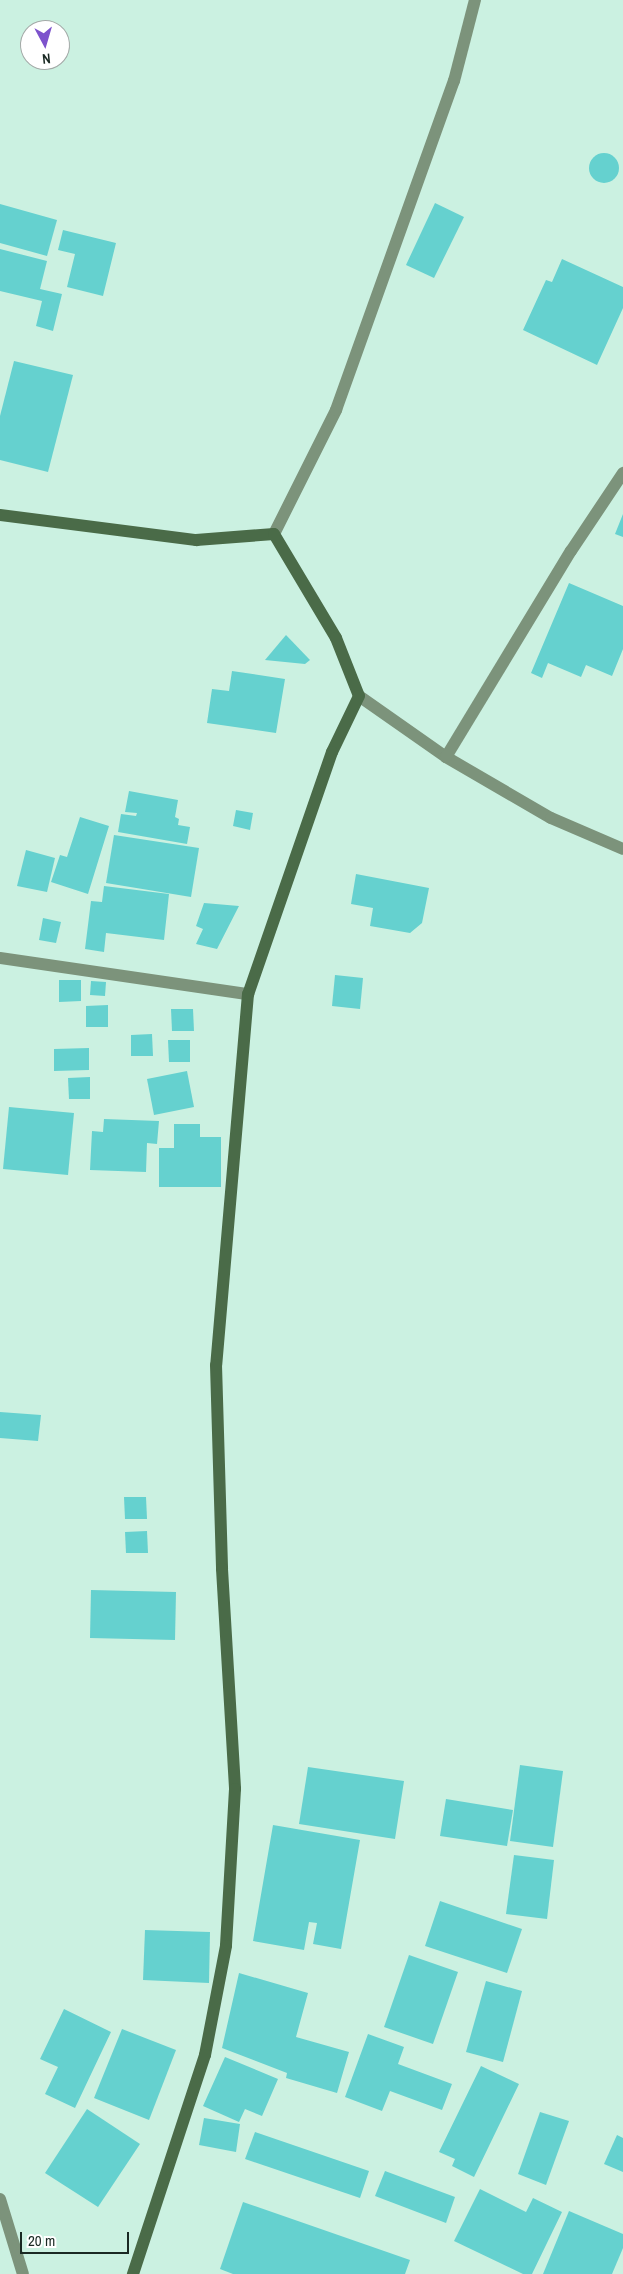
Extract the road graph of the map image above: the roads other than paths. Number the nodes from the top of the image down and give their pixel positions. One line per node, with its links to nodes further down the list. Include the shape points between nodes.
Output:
1 (475, 0): 4 (street, via 454,81 336,410)
2 (623, 473): 6 (street, via 571,551)
3 (0, 515): 4 (street, via 196,540)
4 (274, 534): 5 (street, via 336,638)
5 (359, 696): 6 (street); 9 (street, via 332,752)
6 (446, 757): 7 (street, via 551,818)
7 (623, 849)
8 (0, 958): 9 (street)
9 (248, 994): 12 (street, via 216,1365 222,1569 235,1789 226,1946 205,2055)
10 (0, 2199): 11 (street)
11 (24, 2274)
12 (134, 2274)

